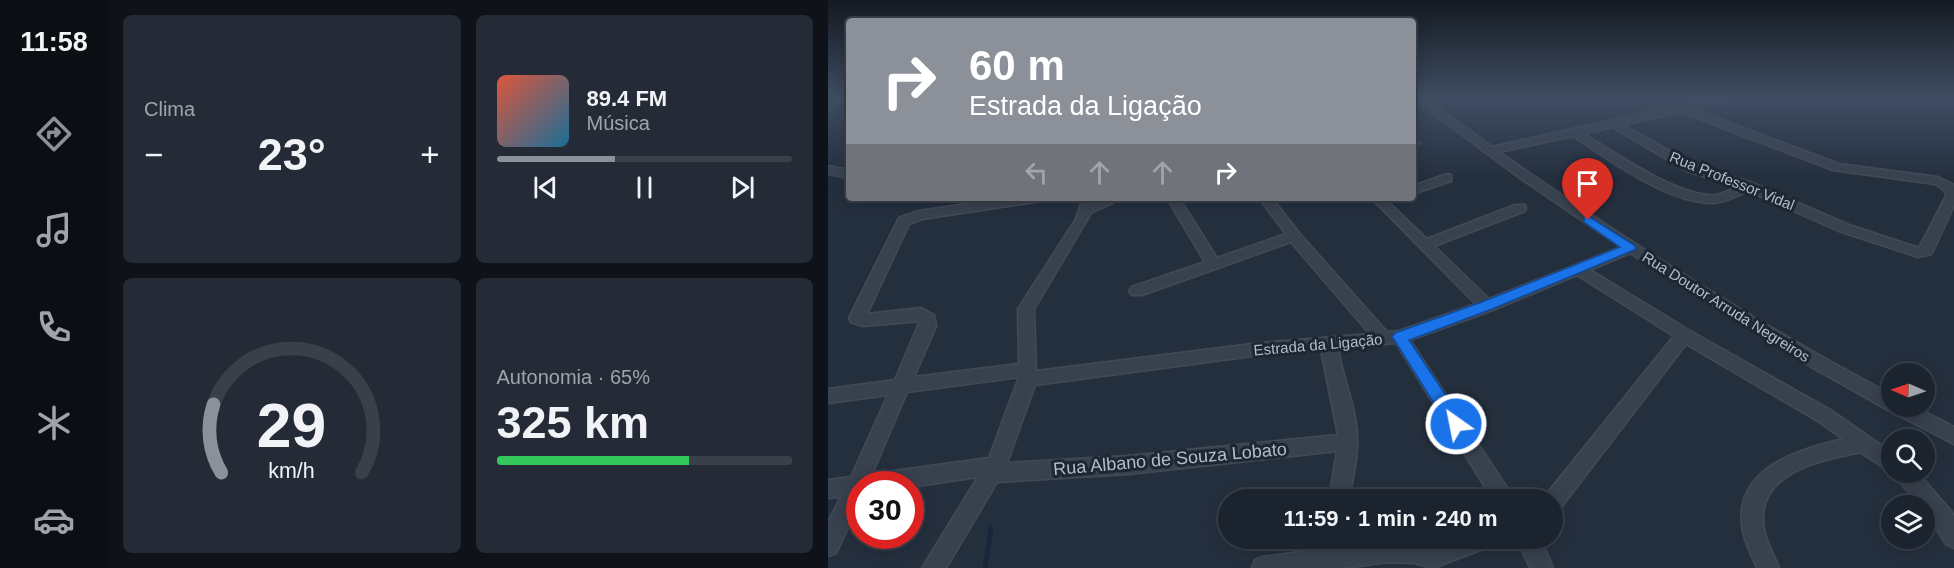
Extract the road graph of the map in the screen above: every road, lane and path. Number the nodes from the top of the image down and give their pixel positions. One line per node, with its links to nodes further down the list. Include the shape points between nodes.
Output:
1 (1453, 125): 6 (street, Rua Doutor Arruda Negreiros)
2 (1606, 125): 5 (street)
3 (1615, 125): 10 (street, Rua Professor Vidal, via 1691,168)
4 (1724, 125): 10 (street, Rua Professor Vidal, via 1837,167 1938,181 1950,189 1952,196 1926,251 1918,252 1831,223)
5 (1574, 132): 6 (street); 10 (street, via 1647,177 1704,199 1713,200)
6 (1490, 152): 20 (street, Rua Doutor Arruda Negreiros)
7 (828, 170): 8 (street)
8 (846, 173)
9 (1447, 177): 11 (street)
10 (1748, 186)
11 (1416, 189)
12 (1014, 201): 29 (street, via 911,216 904,221 857,318 913,313 928,319 926,333)
13 (1175, 201): 21 (street)
14 (1267, 201): 18 (street)
15 (1385, 201): 19 (street)
16 (1088, 204): 28 (street, via 1026,309)
17 (1520, 208): 19 (street)
18 (1294, 236): 21 (street); 26 (street)
19 (1424, 245): 24 (street)
20 (1630, 248): 22 (street, Estrada da Ligação); 31 (street, Rua Doutor Arruda Negreiros)
21 (1214, 264): 23 (street)
22 (1578, 269): 24 (street, Estrada da Ligação); 25 (street)
23 (1137, 291)
24 (1487, 306): 26 (street, Estrada da Ligação)
25 (1684, 335): 35 (street, via 1802,402); 45 (street)
26 (1392, 338): 27 (street, Estrada da Ligação); 44 (street)
27 (1329, 344): 28 (street, Estrada da Ligação); 34 (street)
28 (1028, 374): 29 (street, Estrada da Ligação); 37 (street)
29 (900, 387): 30 (street, Estrada da Ligação); 38 (street)
30 (828, 396)
31 (1881, 398)
32 (1917, 417): 33 (street)
33 (1954, 436)
34 (1348, 442): 37 (street, Rua Albano de Souza Lobato, via 1128,465); 43 (street)
35 (1864, 443): 36 (street); 57 (street, via 1806,457 1769,477 1753,506 1752,522)
36 (1881, 456)
37 (995, 470): 39 (street, Rua Albano de Souza Lobato); 54 (street)
38 (863, 471)
39 (924, 477)
40 (1914, 483): 47 (street, via 1940,511)
41 (846, 485): 42 (street, Rua Albano de Souza Lobato)
42 (828, 489)
43 (1341, 489)
44 (1497, 489)
45 (1563, 489)
46 (846, 508): 48 (street)
47 (1954, 537)
48 (828, 545)
49 (1330, 549): 55 (street)
50 (1357, 549): 53 (street, via 1402,551)
51 (1462, 549): 53 (street)
52 (1533, 549): 56 (street)
53 (1432, 563)
54 (933, 568)
55 (1263, 568)
56 (1542, 568)
57 (1768, 568)

